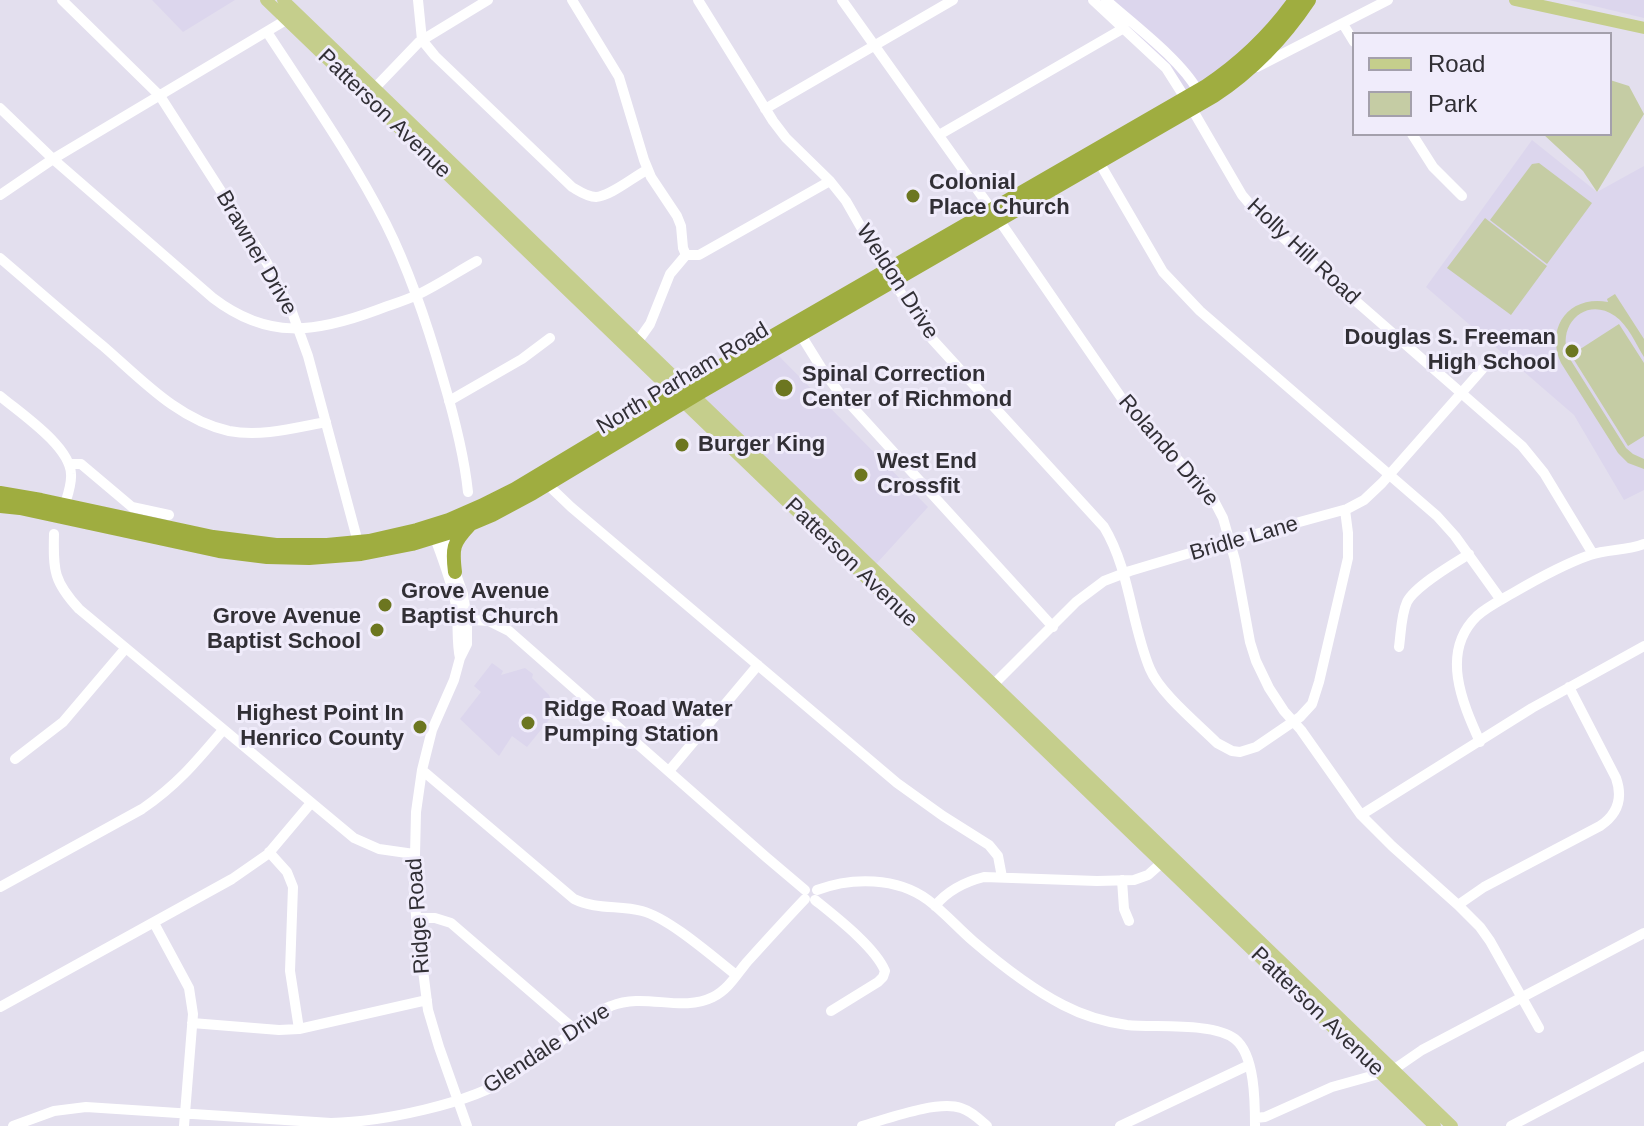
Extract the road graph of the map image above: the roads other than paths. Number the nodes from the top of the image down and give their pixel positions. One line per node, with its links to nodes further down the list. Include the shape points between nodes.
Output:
1 (62, 0): 27 (street, Brawner Drive)
2 (266, 0): 16 (main road, Patterson Avenue)
3 (283, 0): 16 (main road, Patterson Avenue)
4 (418, 0): 22 (street)
5 (488, 0): 22 (street)
6 (572, 0): 35 (street, via 619,77)
7 (698, 0): 30 (street, Weldon Drive)
8 (842, 0): 23 (street, Rolando Drive)
9 (953, 0): 23 (street)
10 (1093, 0): 18 (street, Holly Hill Road)
11 (1106, 0): 25 (street, via 1182,68)
12 (1295, 0): 25 (highway, North Parham Road, via 1251,52)
13 (1309, 0): 24 (highway, North Parham Road)
14 (1388, 0): 17 (street)
15 (1515, 0): 19 (main road)
16 (292, 16): 20 (street); 26 (main road, Patterson Avenue)
17 (1343, 24): 21 (street); 24 (street)
18 (1124, 28): 28 (street, Holly Hill Road, via 1166,68); 31 (street)
19 (1644, 28)
20 (267, 32): 27 (street); 44 (street, via 379,211)
21 (1352, 39)
22 (422, 40): 26 (street); 35 (street, via 581,193 604,195)
23 (875, 45): 30 (street); 31 (street, Rolando Drive)
24 (1248, 71): 28 (highway, North Parham Road, via 1214,96)
25 (1198, 91): 28 (highway, North Parham Road)
26 (371, 92): 48 (main road, Patterson Avenue); 51 (main road, Patterson Avenue)
27 (160, 96): 33 (street); 45 (street, Brawner Drive, via 267,263)
28 (1188, 104): 34 (highway, North Parham Road); 39 (highway, North Parham Road); 50 (street, Holly Hill Road, via 1242,195 1264,221)
29 (0, 108): 33 (street)
30 (765, 109): 36 (street, Weldon Drive)
31 (939, 135): 39 (street, Rolando Drive)
32 (1413, 136): 38 (street, via 1433,167)
33 (53, 159): 37 (street); 45 (street, via 225,307 251,320)
34 (1099, 162): 39 (highway, North Parham Road); 56 (street, via 1174,285)
35 (647, 170): 40 (street, via 677,216)
36 (830, 181): 40 (street, via 699,255); 43 (street, Weldon Drive)
37 (0, 195)
38 (1462, 196)
39 (995, 215): 43 (highway, North Parham Road); 67 (street, Rolando Drive, via 1127,406 1211,495)
40 (686, 255): 48 (street, via 670,274)
41 (0, 258): 54 (street, via 195,419 252,433)
42 (477, 261): 44 (street)
43 (890, 276): 46 (highway, North Parham Road); 73 (street, Weldon Drive, via 932,339 1104,527)
44 (417, 295): 45 (street, via 356,318); 53 (street)
45 (298, 330): 54 (street, Brawner Drive)
46 (797, 330): 51 (highway, North Parham Road); 76 (street, via 838,391)
47 (550, 338): 53 (street)
48 (638, 341): 51 (main road, Patterson Avenue)
49 (1486, 365): 50 (street, Bridle Lane)
50 (1461, 393): 56 (street, Bridle Lane); 71 (street, Holly Hill Road, via 1522,446)
51 (684, 395): 57 (highway, North Parham Road); 82 (main road, Patterson Avenue)
52 (0, 396): 55 (street, via 53,441)
53 (449, 401): 58 (street)
54 (326, 422): 69 (street, Brawner Drive)
55 (70, 464): 62 (street); 63 (street, via 81,464 132,507)
56 (1389, 475): 61 (street, Bridle Lane, via 1364,500); 70 (street, via 1437,516)
57 (540, 481): 64 (highway, North Parham Road, via 514,504); 65 (highway, North Parham Road); 80 (street)
58 (468, 492)
59 (0, 493): 62 (highway, North Parham Road)
60 (0, 506): 62 (highway, North Parham Road)
61 (1345, 510): 67 (street, Bridle Lane); 83 (street, via 1348,558 1319,682 1312,704)
62 (63, 511): 69 (highway, North Parham Road, via 246,555 297,558)
63 (169, 515)
64 (470, 525): 65 (highway, North Parham Road); 72 (highway, via 454,547)
65 (436, 530): 69 (highway, North Parham Road, via 398,547); 72 (street, Ridge Road); 75 (street, Ridge Road)
66 (54, 534): 79 (street, via 60,586)
67 (1230, 541): 73 (street, Bridle Lane); 83 (street, Rolando Drive, via 1256,661)
68 (1644, 544): 71 (street)
69 (360, 548)
70 (1469, 554): 74 (street); 78 (street, via 1409,599)
71 (1593, 554): 74 (street)
72 (455, 572): 75 (street, Ridge Road, via 463,594)
73 (1122, 574): 76 (street, Bridle Lane, via 1090,590); 83 (street, Weldon Drive, via 1150,669 1217,743 1240,752)
74 (1501, 600): 85 (street, via 1469,625 1456,653 1460,692)
75 (462, 619): 87 (street, Ridge Road, via 467,644); 88 (street, via 489,621 509,631)
76 (1053, 627): 82 (street, Bridle Lane)
77 (1644, 646): 81 (street)
78 (1399, 647)
79 (125, 649): 84 (street); 86 (street, via 63,722)
80 (758, 665): 88 (street); 94 (street, via 897,783 989,845 998,856)
81 (1569, 687): 85 (street); 98 (street, via 1619,785 1616,811 1600,826)
82 (989, 688): 93 (main road, Patterson Avenue)
83 (1293, 722): 90 (street, Rolando Drive)
84 (223, 730): 89 (street); 96 (street, via 164,795)
85 (1480, 742): 90 (street)
86 (15, 759)
87 (422, 770): 92 (street, Ridge Road); 104 (street, via 574,899 654,915)
88 (669, 771): 97 (street)
89 (311, 803): 91 (street); 92 (street, via 363,843)
90 (1361, 815): 98 (street, Rolando Drive)
91 (269, 852): 102 (street); 111 (street, via 293,887 290,971)
92 (414, 854): 100 (street, Ridge Road)
93 (1166, 859): 95 (street, via 1148,875); 115 (main road, Patterson Avenue)
94 (1002, 877): 95 (street); 99 (street, via 970,881)
95 (1122, 880): 101 (street)
96 (0, 887)
97 (811, 895): 99 (street, via 841,883 880,882 916,893); 104 (street, Glendale Drive); 108 (street, via 867,946 885,973)
98 (1458, 905): 105 (street, Rolando Drive, via 1490,941)
99 (935, 906): 114 (street, via 1000,964 1064,1006 1126,1024 1212,1029 1236,1040)
100 (416, 918): 106 (street, Ridge Road); 112 (street, via 451,923)
101 (1129, 921)
102 (154, 923): 107 (street); 109 (street, via 189,988)
103 (1644, 933): 105 (street)
104 (736, 975): 112 (street, Glendale Drive, via 722,991 702,1001 630,1001 603,1010)
105 (1521, 998): 110 (street, Rolando Drive); 115 (street)
106 (427, 1000): 111 (street); 116 (street, Ridge Road)
107 (0, 1007)
108 (831, 1011)
109 (192, 1023): 111 (street); 117 (street)
110 (1539, 1028)
111 (299, 1029)
112 (574, 1029): 116 (street, Glendale Drive, via 501,1083)
113 (1644, 1056): 127 (street)
114 (1249, 1065): 118 (street); 124 (street)
115 (1388, 1072): 118 (street, via 1332,1087); 125 (main road, Patterson Avenue); 126 (main road, Patterson Avenue)
116 (458, 1099): 117 (street, Glendale Drive, via 353,1123); 121 (street, Ridge Road)
117 (185, 1113): 119 (street, Glendale Drive, via 69,1108); 120 (street)
118 (1255, 1122)
119 (13, 1126)
120 (184, 1126)
121 (467, 1126)
122 (862, 1126): 123 (street, via 948,1106 967,1111)
123 (987, 1126)
124 (1120, 1126)
125 (1435, 1126)
126 (1452, 1126)
127 (1511, 1126)

